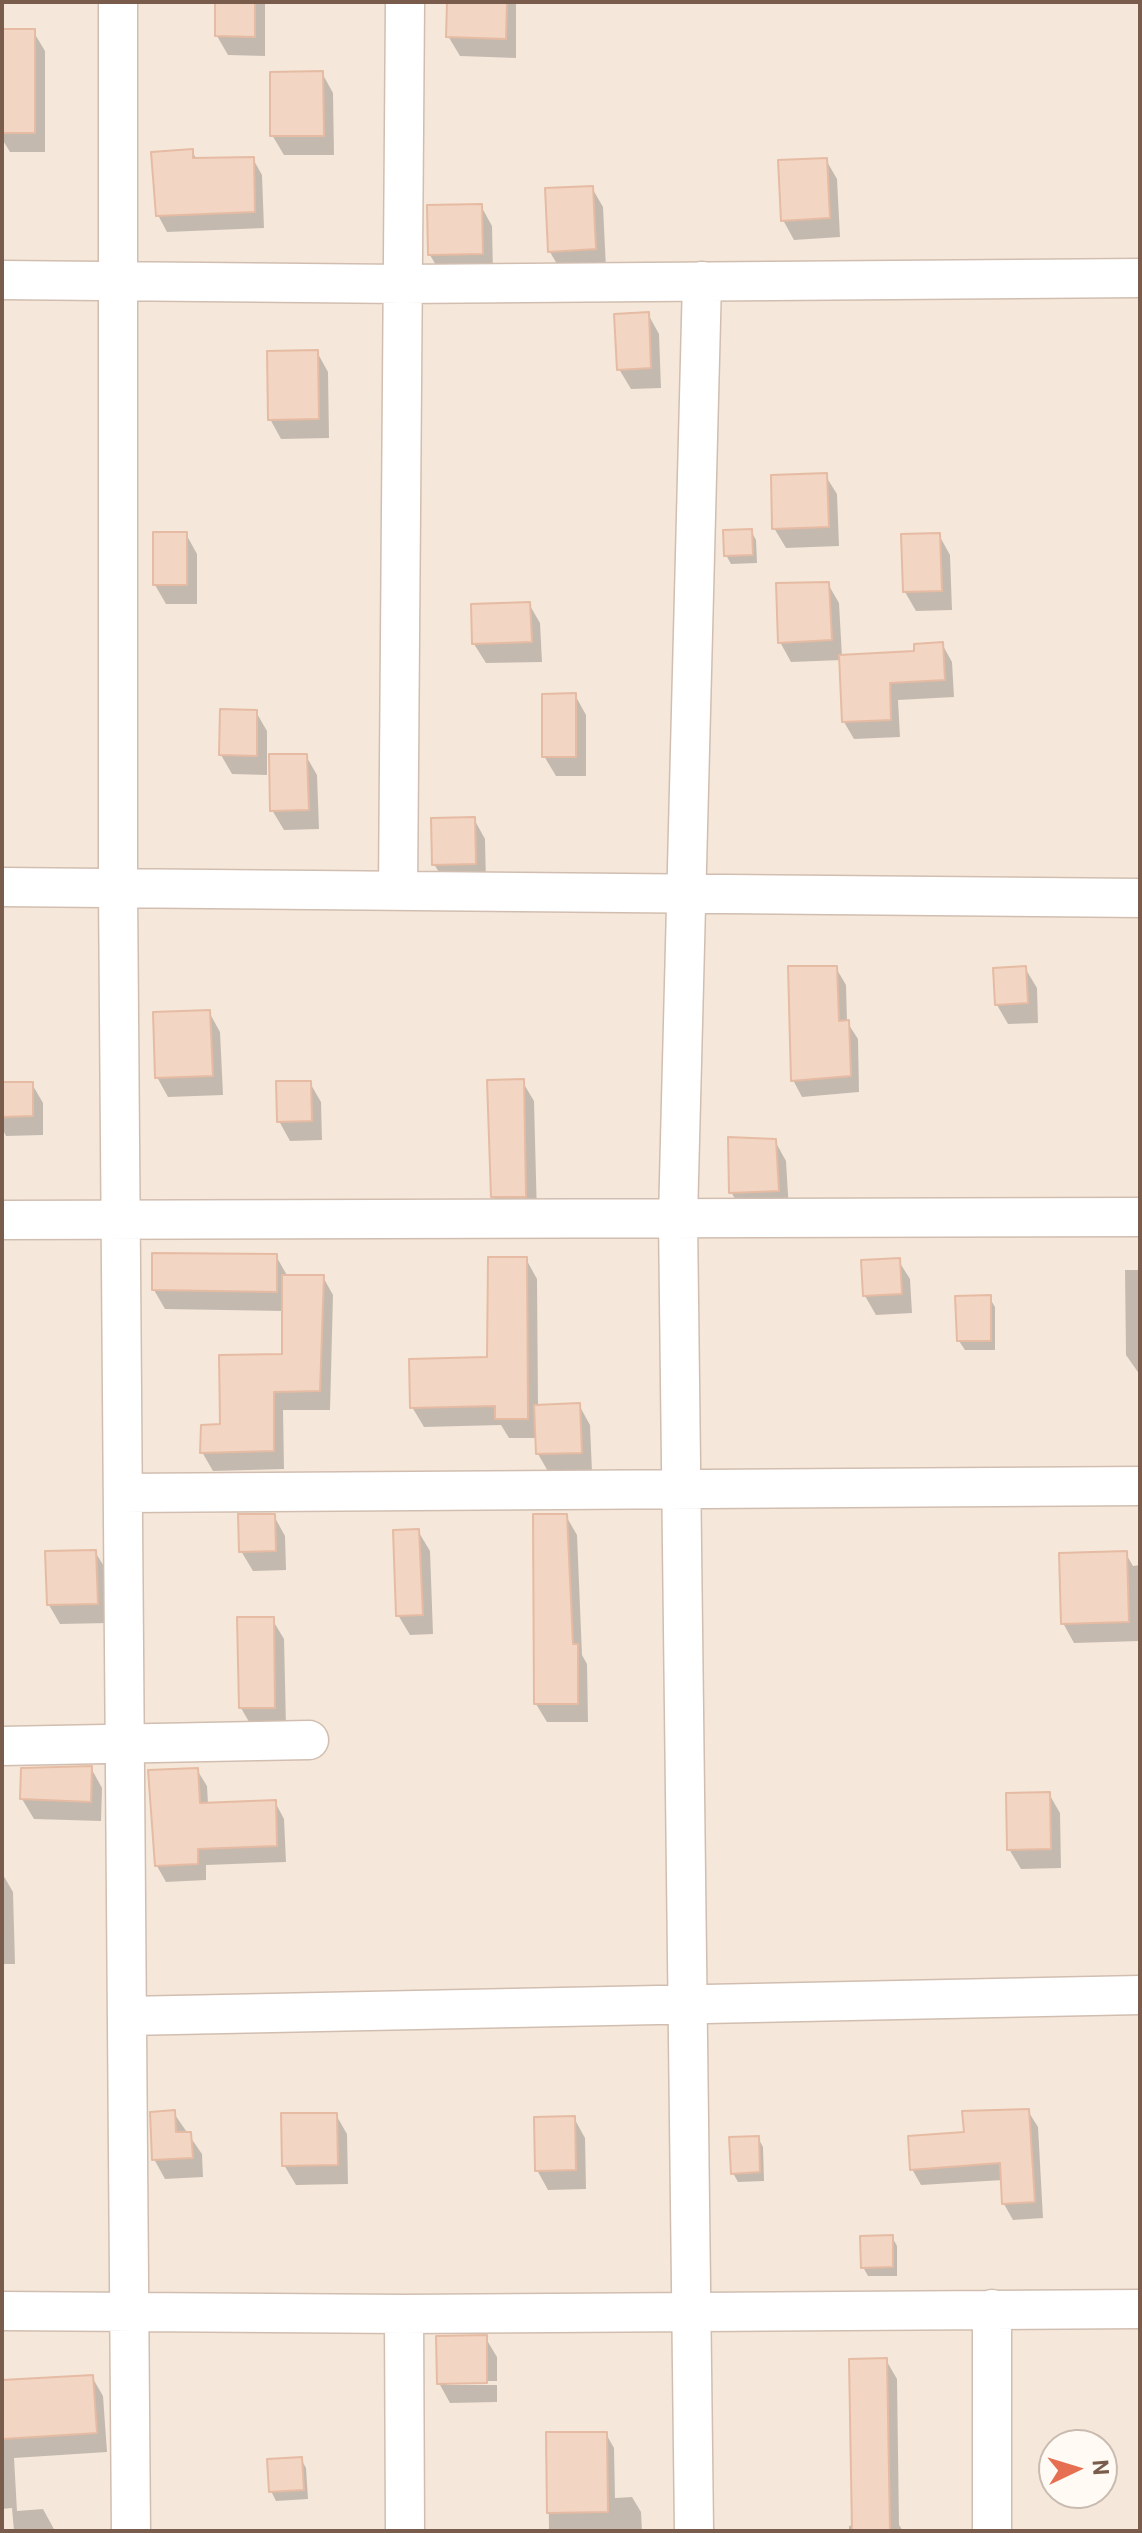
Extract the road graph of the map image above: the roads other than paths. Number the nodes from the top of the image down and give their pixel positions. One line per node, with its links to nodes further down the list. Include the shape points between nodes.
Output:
1 (118, 2): 6 (street)
2 (405, 2): 7 (street)
3 (1140, 278): 5 (street)
4 (2, 280): 6 (street)
5 (702, 281): 7 (street); 11 (street)
6 (118, 282): 7 (street); 9 (street)
7 (403, 284): 10 (street)
8 (2, 887): 9 (street)
9 (118, 888): 10 (street); 16 (street)
10 (398, 890): 11 (street)
11 (686, 893): 12 (street); 14 (street)
12 (1140, 898)
13 (1140, 1217): 14 (street)
14 (678, 1218): 16 (street); 18 (street)
15 (2, 1220): 16 (street)
16 (121, 1220): 19 (street)
17 (1140, 1486): 18 (street)
18 (682, 1489): 19 (street); 24 (street)
19 (123, 1493): 21 (street)
20 (309, 1740): 21 (street)
21 (125, 1744): 22 (street); 25 (street)
22 (2, 1746)
23 (1140, 1995): 24 (street)
24 (688, 2004): 25 (street); 28 (street)
25 (127, 2016): 30 (street)
26 (992, 2309): 27 (street); 28 (street); 35 (street)
27 (1140, 2309)
28 (691, 2310): 31 (street); 34 (street)
29 (2, 2311): 30 (street)
30 (130, 2311): 31 (street); 32 (street)
31 (404, 2314): 33 (street)
32 (131, 2531)
33 (405, 2531)
34 (694, 2531)
35 (992, 2531)

